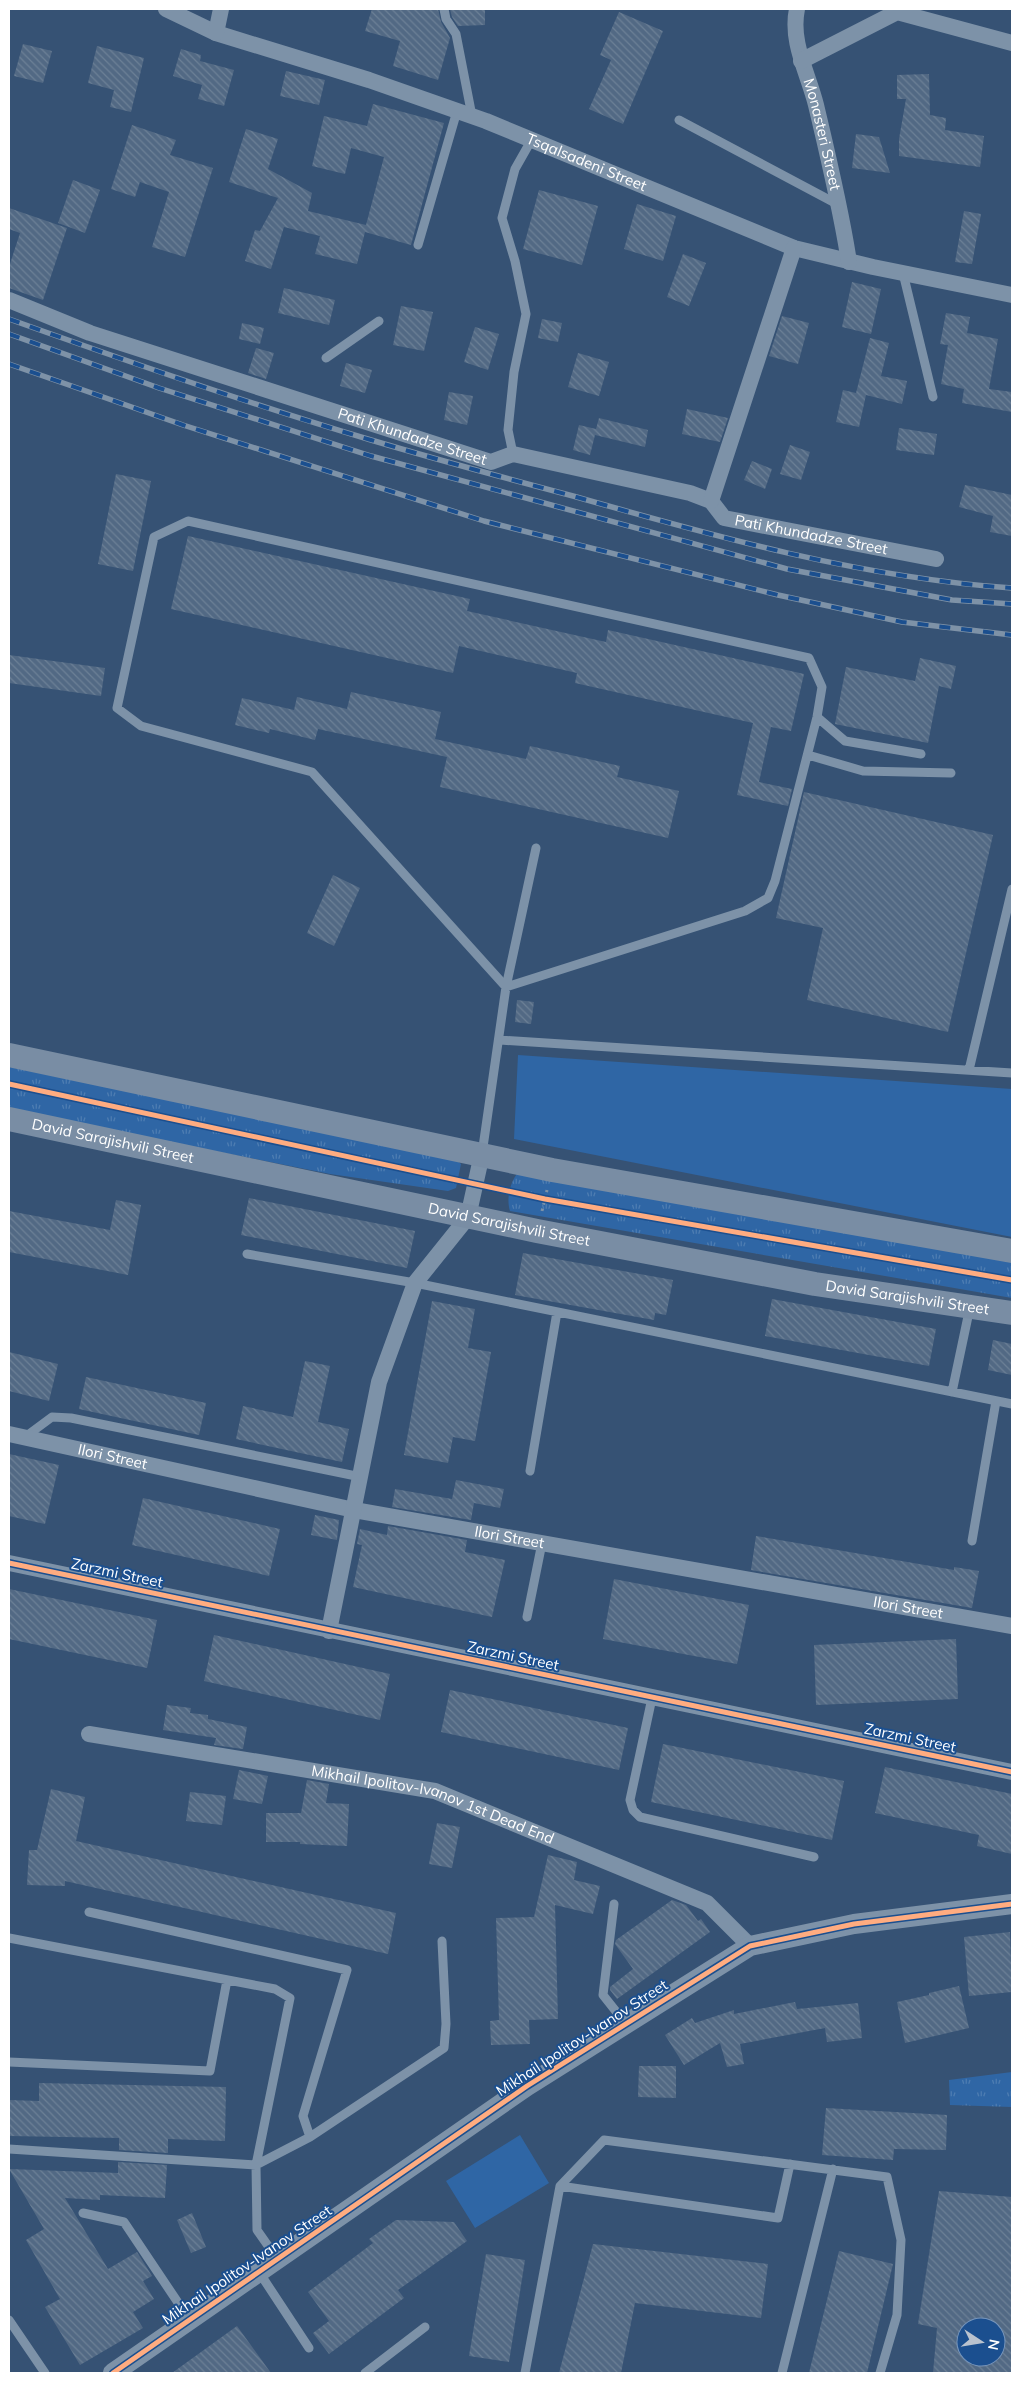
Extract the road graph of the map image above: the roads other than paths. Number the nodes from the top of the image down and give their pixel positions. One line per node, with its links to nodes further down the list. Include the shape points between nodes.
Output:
1 (166, 9): 5 (street, Tsqalsadeni Street)
2 (221, 9): 5 (street)
3 (444, 9): 8 (lane, via 446,19 456,34)
4 (797, 9): 7 (street, Monasteri Street, via 793,24)
5 (216, 33): 8 (street, Tsqalsadeni Street)
6 (1012, 43): 7 (street, via 897,12)
7 (801, 60): 11 (street, Monasteri Street, via 815,102)
8 (464, 113): 10 (street, Tsqalsadeni Street); 12 (lane)
9 (679, 120): 11 (lane)
10 (532, 139): 13 (street, Tsqalsadeni Street); 21 (lane, via 515,169 502,218 526,314 514,372 508,430)
11 (837, 204): 14 (street, Monasteri Street)
12 (418, 245)
13 (794, 248): 14 (street, Tsqalsadeni Street); 22 (street)
14 (849, 262): 15 (street, Tsqalsadeni Street)
15 (902, 273): 16 (street, Tsqalsadeni Street); 20 (lane)
16 (1012, 295)
17 (9, 300): 21 (street, Pati Khundadze Street, via 100,336 481,459 491,462)
18 (379, 321): 19 (lane)
19 (326, 358)
20 (933, 397)
21 (513, 454): 22 (street, Pati Khundadze Street, via 690,493)
22 (711, 501): 23 (street, Pati Khundadze Street, via 724,518)
23 (936, 559)
24 (817, 717): 25 (lane, via 845,741); 26 (lane); 30 (lane, via 822,687 809,658 188,521 154,537 117,708 141,726 312,772)
25 (921, 754)
26 (808, 756): 27 (lane, via 863,771); 30 (lane, via 768,898 745,911)
27 (951, 773)
28 (536, 848): 30 (lane)
29 (1012, 890): 33 (lane)
30 (506, 987): 31 (lane)
31 (500, 1040): 33 (lane); 36 (lane)
32 (9, 1055): 36 (main road)
33 (969, 1070): 34 (lane)
34 (1012, 1073)
35 (9, 1119): 37 (main road, David Sarajishvili Street)
36 (482, 1154): 37 (street); 38 (main road, via 552,1170)
37 (468, 1217): 40 (street); 41 (main road, David Sarajishvili Street, via 816,1284)
38 (1012, 1251)
39 (247, 1254): 40 (lane)
40 (415, 1284): 42 (lane); 50 (street, via 379,1382)
41 (970, 1306): 43 (main road, David Sarajishvili Street); 44 (lane)
42 (557, 1312): 44 (lane); 49 (lane)
43 (1012, 1313)
44 (952, 1392): 45 (lane)
45 (996, 1401): 46 (lane); 52 (lane)
46 (1012, 1404)
47 (9, 1434): 48 (street, Ilori Street)
48 (25, 1438): 50 (lane, via 52,1416 71,1418); 51 (street, Ilori Street)
49 (530, 1471)
50 (361, 1477): 51 (street)
51 (354, 1510): 53 (street, Ilori Street); 57 (street)
52 (972, 1541)
53 (542, 1543): 55 (lane); 56 (street, Ilori Street)
54 (9, 1563): 57 (street, Zarzmi Street)
55 (527, 1616)
56 (1012, 1626)
57 (329, 1631): 58 (street, Zarzmi Street)
58 (652, 1698): 60 (street, Zarzmi Street); 61 (lane, via 630,1800 640,1817)
59 (89, 1734): 67 (street, Mikhail Ipolitov-Ivanov 1st Dead End, via 435,1791 707,1902)
60 (1012, 1772)
61 (814, 1857)
62 (614, 1904): 69 (lane, via 603,1995)
63 (1012, 1904): 67 (street, Mikhail Ipolitov-Ivanov Street, via 854,1924)
64 (89, 1912): 71 (lane, via 346,1970 303,2116)
65 (9, 1938): 68 (lane)
66 (442, 1941): 71 (lane, via 444,2048)
67 (750, 1946): 69 (street, Mikhail Ipolitov-Ivanov Street)
68 (227, 1980): 70 (lane, via 210,2071); 74 (lane, via 275,1989 290,1998)
69 (626, 2024): 78 (street, Mikhail Ipolitov-Ivanov Street, via 527,2086)
70 (9, 2062)
71 (310, 2137): 74 (lane)
72 (9, 2149): 74 (lane)
73 (790, 2164): 75 (lane); 76 (lane, via 604,2140); 76 (lane, via 778,2218)
74 (256, 2165): 78 (lane, via 257,2230)
75 (834, 2169): 88 (lane); 89 (lane, via 887,2177 902,2240 897,2315)
76 (560, 2186): 87 (lane)
77 (83, 2213): 80 (lane, via 124,2222)
78 (278, 2260): 79 (street, Mikhail Ipolitov-Ivanov Street)
79 (259, 2272): 80 (street, Mikhail Ipolitov-Ivanov Street); 83 (lane)
80 (189, 2319): 85 (street, Mikhail Ipolitov-Ivanov Street)
81 (9, 2320): 84 (lane)
82 (425, 2327): 86 (lane)
83 (309, 2348)
84 (45, 2373)
85 (113, 2373)
86 (365, 2373)
87 (526, 2373)
88 (782, 2373)
89 (880, 2373)

